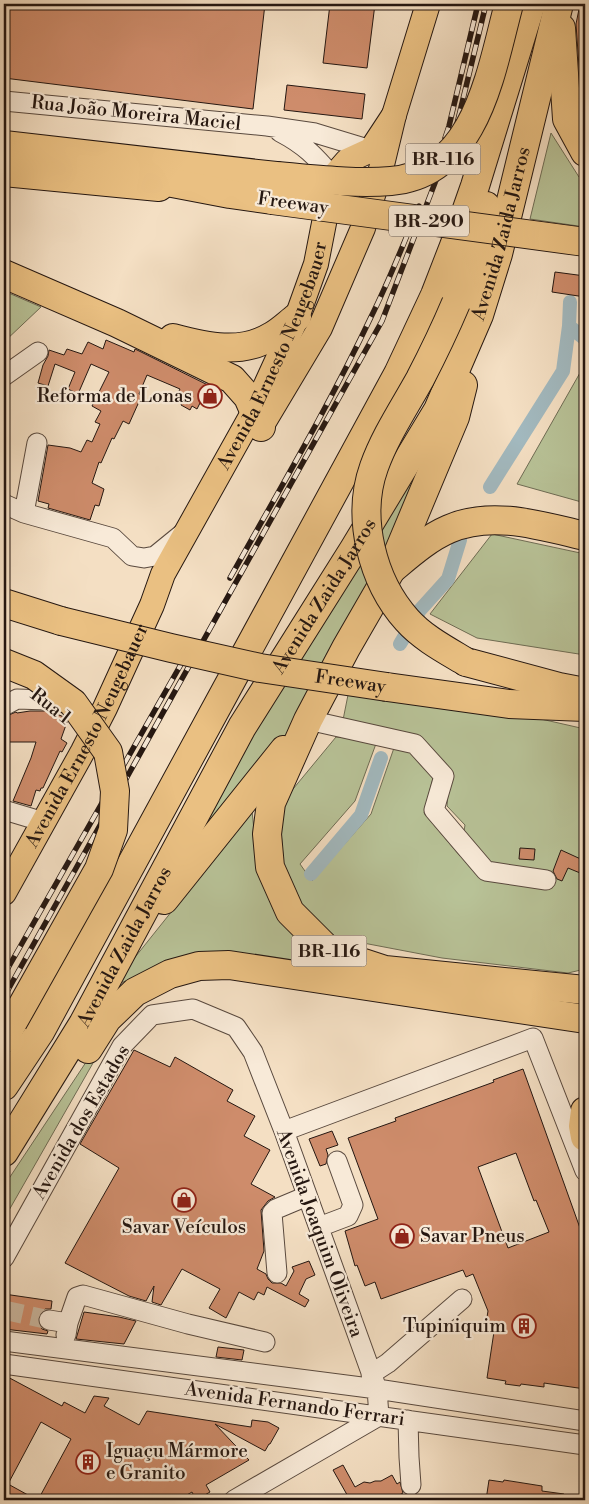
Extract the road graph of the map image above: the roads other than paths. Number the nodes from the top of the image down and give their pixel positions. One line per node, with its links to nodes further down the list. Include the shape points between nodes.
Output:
1 (428, 4): 9 (main road, Avenida Ernesto Neugebauer, via 394,115)
2 (559, 4): 8 (highway, via 567,119); 18 (highway, Avenida Zaida Jarros / BR-116, via 514,192)
3 (522, 9): 12 (highway, BR-116, bridge, via 466,134 436,165 414,176 392,181 332,181); 18 (highway, via 476,250); 51 (highway, Avenida Zaida Jarros, via 454,246 398,374 40,1032)
4 (4, 101): 5 (street, Rua João Moreira Maciel)
5 (267, 126): 9 (street, Rua João Moreira Maciel, via 315,133); 11 (street, Rua João Moreira Maciel, via 304,146)
6 (4, 145): 12 (highway, BR-116)
7 (4, 150): 13 (highway, Freeway / BR-290)
8 (585, 152)
9 (376, 160): 11 (main road, via 347,161); 15 (main road, Avenida Ernesto Neugebauer)
10 (4, 172): 13 (highway)
11 (333, 177): 14 (main road, Avenida Ernesto Neugebauer)
12 (274, 188): 13 (highway, Freeway / BR-290); 16 (highway, Freeway / BR-290, bridge)
13 (230, 194)
14 (324, 222): 15 (main road, via 329,232 344,240 353,239); 19 (main road, Avenida Ernesto Neugebauer, via 316,264)
15 (363, 228): 23 (main road, Avenida Ernesto Neugebauer, via 320,328)
16 (585, 242)
17 (4, 274): 20 (highway)
18 (468, 309): 29 (highway, BR-116, via 455,417); 34 (highway, bridge, via 428,364 374,468 367,498 368,534 377,569 408,621 435,644 466,662); 46 (highway, Avenida Zaida Jarros, via 438,410 242,727)
19 (298, 317): 20 (highway, via 265,340 229,348 200,345); 23 (main road, Avenida Ernesto Neugebauer)
20 (116, 323): 23 (highway, via 232,379 248,397)
21 (38, 352): 22 (street)
22 (4, 376)
23 (257, 419): 27 (main road, Avenida Ernesto Neugebauer); 31 (main road, Avenida Ernesto Neugebauer, via 175,580)
24 (37, 443): 26 (street)
25 (4, 504): 26 (street)
26 (24, 513): 27 (street, via 113,538 132,556 144,558 155,556)
27 (187, 530): 31 (main road, Avenida Ernesto Neugebauer, via 163,574)
28 (585, 536): 29 (highway, via 502,520 475,521 432,538)
29 (391, 570): 39 (highway, BR-116)
30 (4, 603): 36 (highway, Freeway, bridge, via 60,621 260,668)
31 (152, 605): 41 (main road, Avenida Ernesto Neugebauer)
32 (4, 664): 49 (highway, bridge, via 34,675 73,703 108,752 115,791 113,830 99,869)
33 (4, 673): 35 (street, Rua 1)
34 (585, 692)
35 (47, 700): 37 (street, via 18,699); 41 (street, Rua 1, via 72,719)
36 (509, 704): 38 (highway, Freeway); 40 (highway)
37 (4, 706)
38 (585, 707)
39 (308, 720): 44 (street, via 415,744 444,776 434,810 486,871); 46 (highway); 47 (highway, BR-116, via 271,803 266,834 270,868 290,912 330,952 385,970)
40 (585, 722)
41 (83, 751): 43 (main road, Avenida Ernesto Neugebauer)
42 (4, 810): 43 (street)
43 (44, 822): 45 (main road, Avenida Ernesto Neugebauer)
44 (546, 880)
45 (4, 893)
46 (122, 952): 55 (highway, Avenida Zaida Jarros)
47 (585, 990)
48 (585, 1019): 57 (highway, via 229,965 199,966 170,974 135,992 107,1019 35,1127)
49 (8, 1031)
50 (253, 1052): 53 (street, Avenida Joaquim Oliveira); 61 (street, Avenida dos Estados, via 236,1028 193,1010 152,1014 122,1046)
51 (4, 1086)
52 (585, 1111): 54 (highway)
53 (284, 1131): 58 (street, via 533,1038); 59 (street, Avenida Joaquim Oliveira)
54 (585, 1137)
55 (4, 1152)
56 (337, 1161): 60 (street, via 353,1205 348,1216)
57 (4, 1162)
58 (585, 1171)
59 (307, 1196): 60 (street, Avenida Joaquim Oliveira); 62 (street, via 272,1213)
60 (319, 1228): 70 (street, Avenida Joaquim Oliveira)
61 (4, 1258)
62 (277, 1273)
63 (462, 1299): 70 (street, via 388,1363)
64 (49, 1320): 65 (street)
65 (68, 1323): 67 (street, via 78,1297 83,1295); 68 (street)
66 (4, 1341): 68 (street, Avenida Fernando Ferrari)
67 (265, 1342)
68 (65, 1348): 70 (street, Avenida Fernando Ferrari)
69 (4, 1364): 72 (street, Avenida Fernando Ferrari)
70 (374, 1381): 71 (street, Avenida Fernando Ferrari); 72 (street, Avenida Joaquim Oliveira)
71 (502, 1408): 74 (street, Avenida Fernando Ferrari); 75 (street)
72 (379, 1416): 73 (street, Avenida Fernando Ferrari); 78 (street)
73 (408, 1420): 75 (street, Avenida Fernando Ferrari); 77 (street)
74 (585, 1421)
75 (498, 1432): 76 (street, Avenida Fernando Ferrari)
76 (585, 1445)
77 (411, 1485)
78 (234, 1500)

